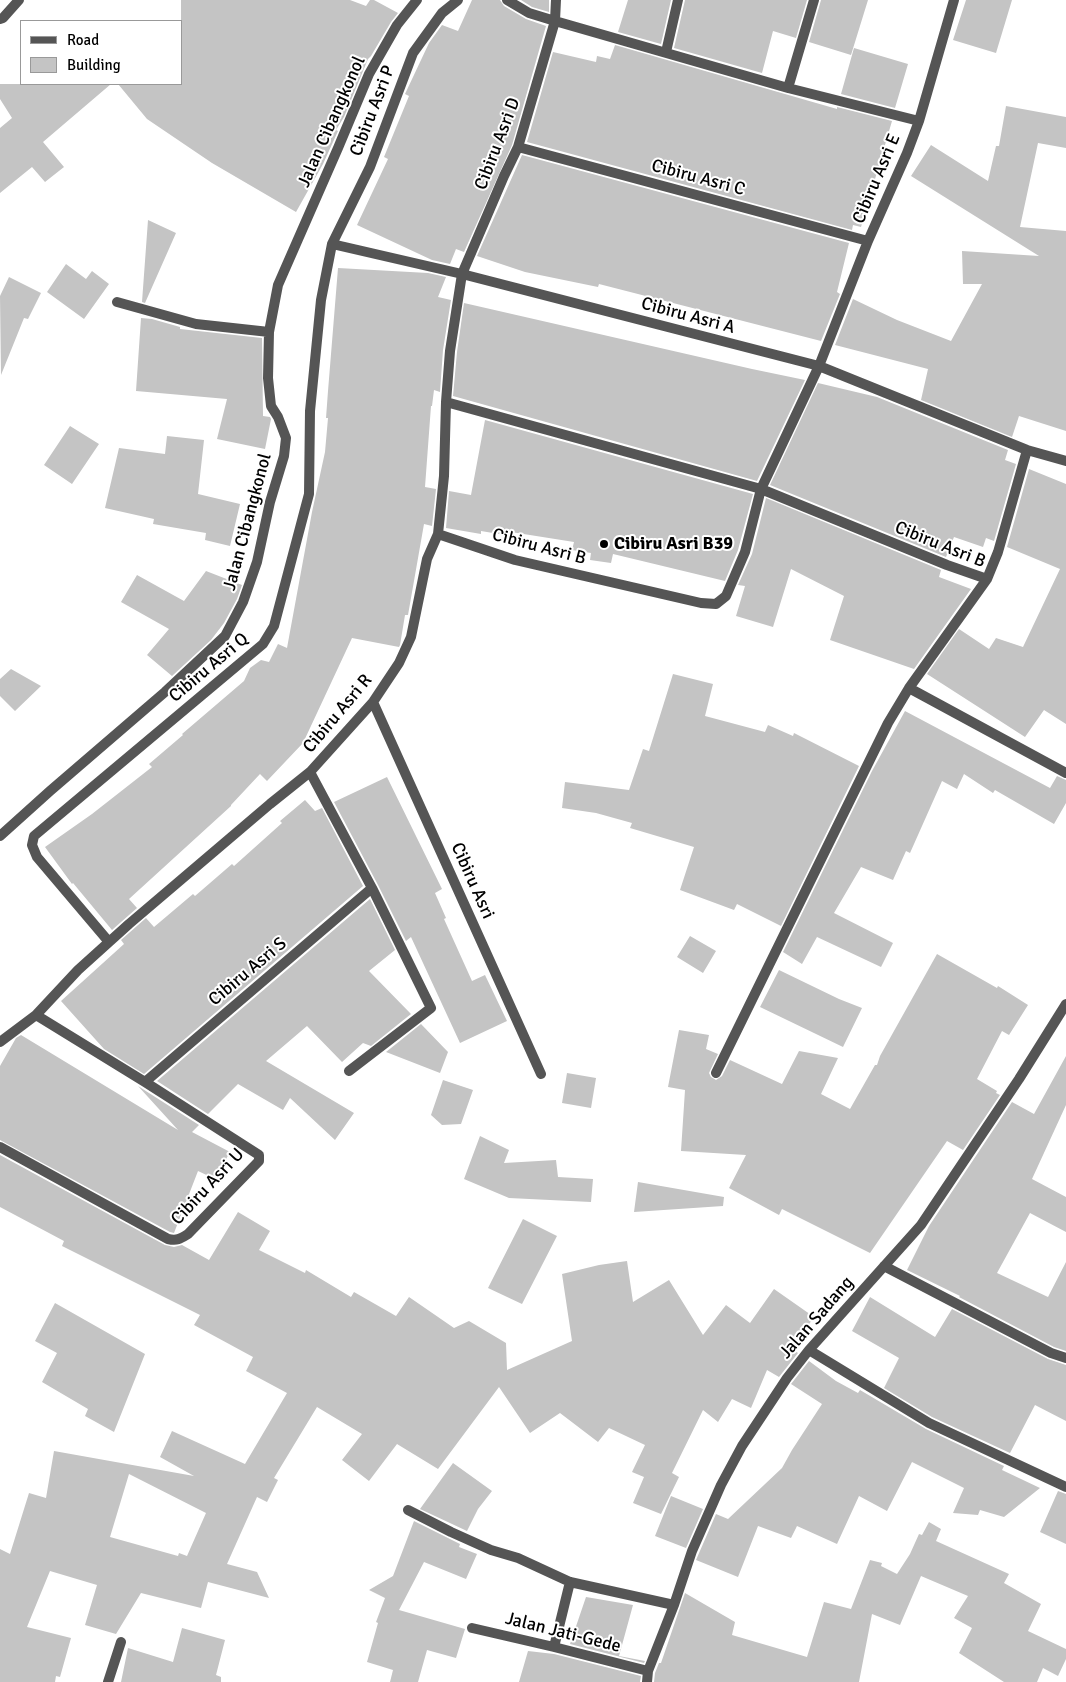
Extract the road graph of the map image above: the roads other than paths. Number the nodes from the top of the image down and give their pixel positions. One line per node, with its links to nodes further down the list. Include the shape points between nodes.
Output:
1 (19, 0): 9 (street)
2 (417, 0): 19 (street, Jalan Cibangkonol, via 397,25 370,74 278,285)
3 (458, 0): 16 (street, Cibiru Asri P, via 442,13 412,53 370,167)
4 (507, 0): 10 (street, via 530,13)
5 (556, 0): 10 (street)
6 (678, 0): 11 (street)
7 (814, 0): 12 (street)
8 (954, 0): 13 (street, Cibiru Asri E)
9 (0, 19)
10 (555, 21): 11 (street); 14 (street, Cibiru Asri D)
11 (666, 52): 12 (street)
12 (788, 88): 13 (street)
13 (918, 121): 15 (street, Cibiru Asri E)
14 (518, 147): 15 (street, Cibiru Asri C); 17 (street, Cibiru Asri D)
15 (868, 241): 20 (street, Cibiru Asri E)
16 (332, 244): 17 (street, Cibiru Asri A); 33 (street, Cibiru Asri Q, via 321,300 310,411 309,494 274,626 263,644 34,836 32,845 37,857)
17 (462, 274): 20 (street, Cibiru Asri A); 21 (street, Cibiru Asri R)
18 (117, 302): 19 (street, via 196,324)
19 (269, 332): 31 (street, Jalan Cibangkonol, via 270,406 286,438 284,456 257,562 243,602 225,636)
20 (819, 366): 22 (street, Cibiru Asri A); 24 (street, Cibiru Asri B)
21 (446, 402): 24 (street, Cibiru Asri B); 25 (street, Cibiru Asri R)
22 (1027, 450): 23 (street, Cibiru Asri A); 26 (street, via 998,552)
23 (1066, 461)
24 (760, 489): 25 (street, Cibiru Asri B, via 745,552 726,596 716,604 515,560); 26 (street, Cibiru Asri B)
25 (438, 534): 28 (street, Cibiru Asri R, via 427,559 411,637 399,663)
26 (987, 579): 27 (street, Cibiru Asri B)
27 (909, 688): 30 (street); 39 (street, Cibiru Asri B, via 888,723)
28 (373, 702): 29 (street, Cibiru Asri R); 38 (street, Cibiru Asri)
29 (310, 772): 32 (street); 33 (street, Cibiru Asri R)
30 (1066, 773)
31 (0, 836)
32 (372, 888): 37 (street, via 431,1008); 40 (street, Cibiru Asri S)
33 (109, 942): 35 (street, Cibiru Asri R)
34 (1066, 1004): 42 (street, Jalan Sadang, via 921,1225)
35 (36, 1015): 36 (street, Cibiru Asri R); 40 (street, Cibiru Asri U)
36 (0, 1042)
37 (349, 1071)
38 (541, 1074)
39 (716, 1074)
40 (144, 1082): 41 (street, Cibiru Asri U, via 259,1156 259,1161 180,1240 168,1239)
41 (0, 1147)
42 (884, 1266): 43 (street, Jalan Sadang); 44 (street)
43 (809, 1350): 45 (street, via 930,1423); 48 (street, Jalan Sadang, via 742,1446 725,1477 690,1557)
44 (1066, 1358)
45 (1066, 1487)
46 (408, 1510): 47 (street, via 491,1550 518,1558)
47 (570, 1582): 48 (street); 51 (street)
48 (674, 1605): 52 (street, Jalan Sadang)
49 (472, 1628): 51 (street, Jalan Jati-Gede)
50 (121, 1642): 53 (street)
51 (554, 1646): 52 (street, Jalan Jati-Gede)
52 (648, 1670): 54 (street, Jalan Sadang)
53 (108, 1682)
54 (647, 1682)

